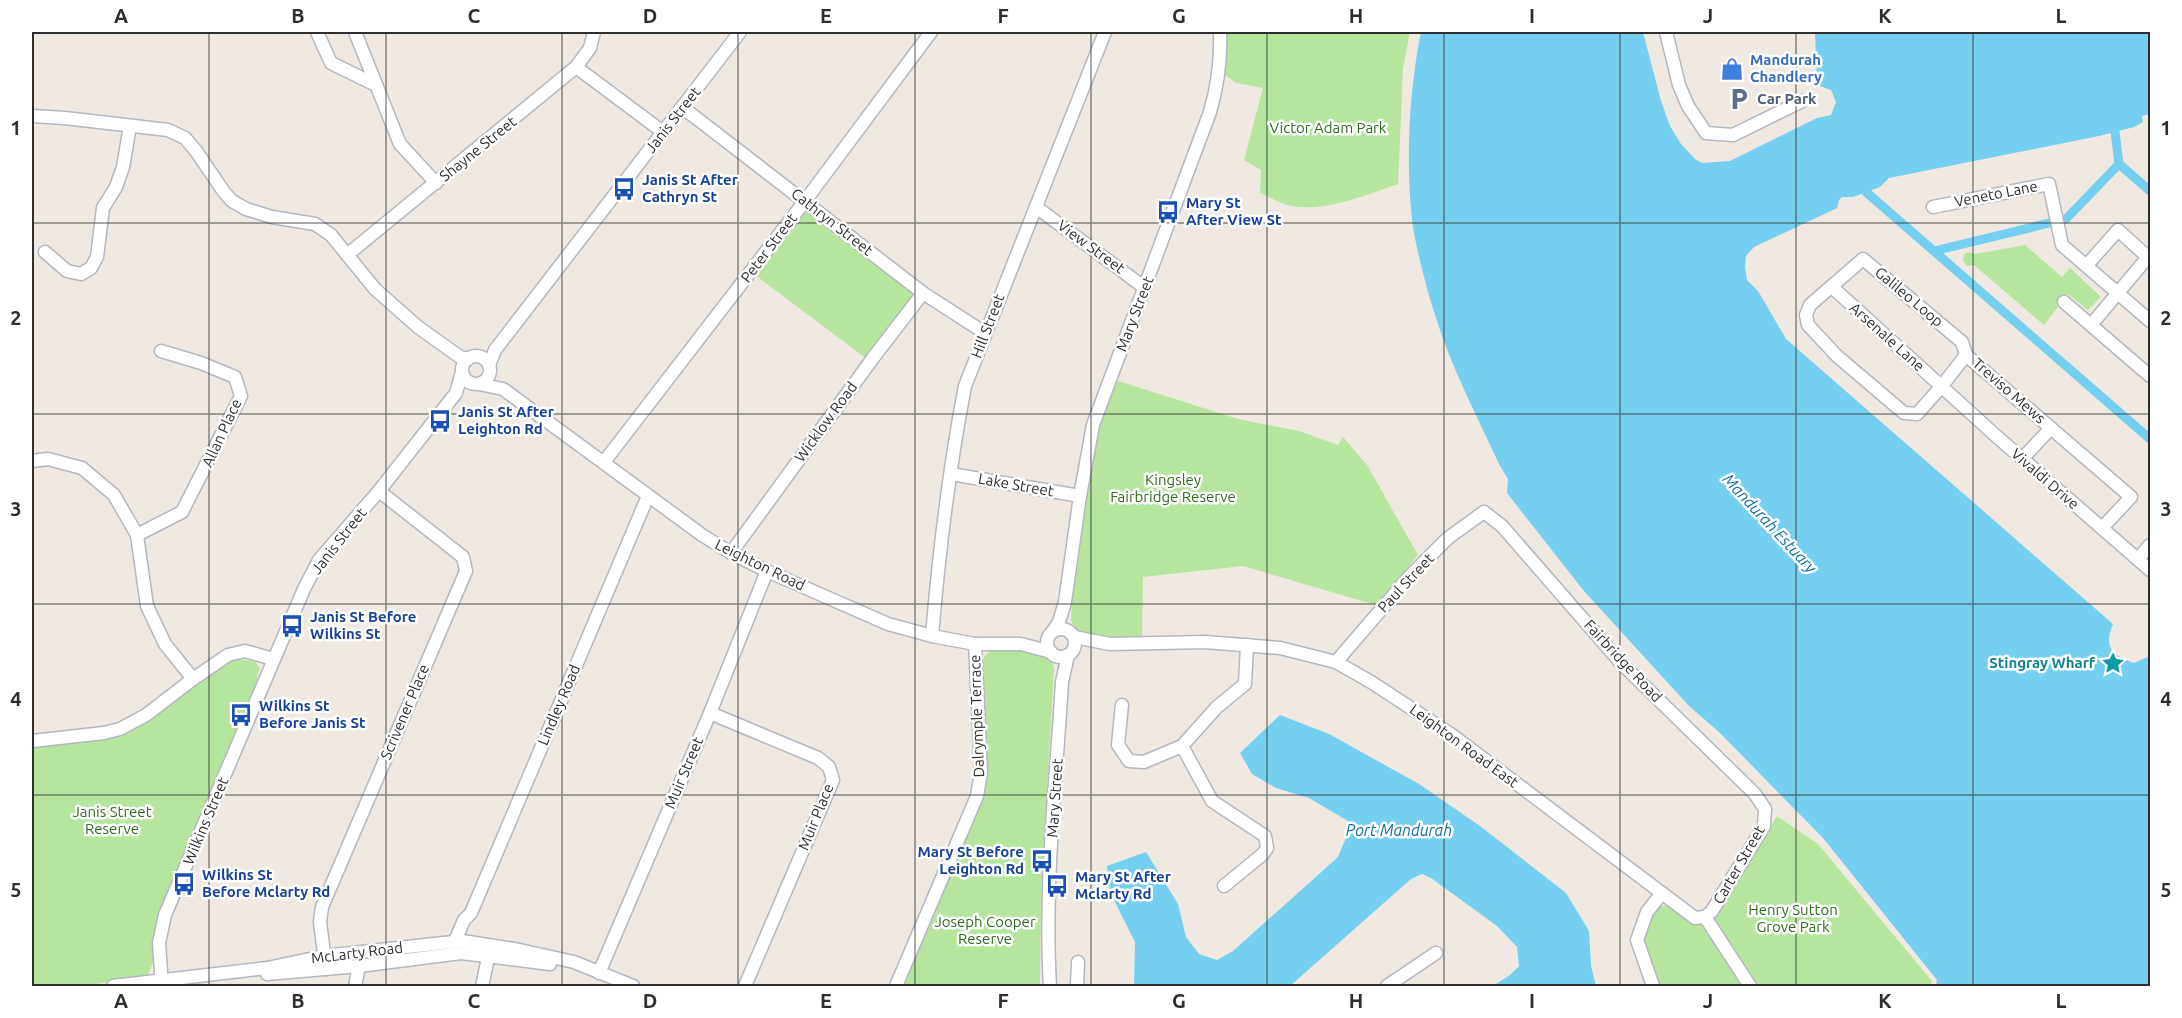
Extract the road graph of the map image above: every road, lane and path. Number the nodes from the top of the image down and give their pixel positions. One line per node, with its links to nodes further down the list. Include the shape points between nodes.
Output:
1 (317, 32): 10 (street, via 331,63)
2 (355, 32): 10 (street)
3 (594, 32): 9 (street, Shayne Street, via 590,48)
4 (740, 32): 12 (street, Janis Street)
5 (931, 32): 17 (street, Peter Street)
6 (1106, 32): 18 (street, Hill Street)
7 (1220, 32): 25 (street, Mary Street, via 1214,97)
8 (1666, 32): 11 (street, via 1679,85 1706,133 1733,135)
9 (576, 67): 15 (street); 16 (street, Shayne Street)
10 (376, 85): 16 (street, via 400,144)
11 (1802, 101)
12 (682, 107): 15 (street, Janis Street); 17 (street, Cathryn Street)
13 (32, 116): 14 (street)
14 (130, 126): 20 (street, via 123,167 103,208 97,257 91,268 81,274 67,271); 21 (street, via 153,128 177,138 223,199 245,214 314,229)
15 (663, 132): 35 (street, Janis Street)
16 (436, 183): 21 (street, Shayne Street)
17 (805, 201): 26 (street, Cathryn Street); 44 (street, Peter Street)
18 (1036, 207): 25 (street, View Street); 31 (street, Hill Street)
19 (1933, 207): 23 (street, Veneto Lane, via 2049,184 2062,245)
20 (45, 252)
21 (348, 255): 34 (street, via 375,289)
22 (2149, 258): 23 (street, via 2118,230); 27 (street)
23 (2087, 265): 27 (street, Veneto Lane)
24 (1832, 287): 33 (street, Galileo Loop, via 1863,259 1962,342); 38 (street, Arsenale Lane); 38 (street, Galileo Loop, via 1810,304 1806,315 1808,325 1837,356 1904,413 1917,414)
25 (1145, 288): 48 (street, Mary Street, via 1093,425)
26 (923, 293): 31 (street, Cathryn Street); 53 (street, Wicklow Road)
27 (2117, 293): 29 (street, Veneto Lane); 30 (street)
28 (2064, 302): 30 (street)
29 (2151, 321)
30 (2091, 325): 36 (street)
31 (985, 333): 45 (street, Hill Street, via 965,386)
32 (161, 351): 51 (street, Allan Place, via 234,377 241,396 183,512)
33 (1966, 355): 38 (street, Galileo Loop); 41 (street, Treviso Mews)
34 (463, 364): 35 (street, via 477,357); 37 (street, via 467,380); 40 (street, Janis Street)
35 (487, 364): 37 (street, via 487,379); 39 (street, Leighton Road)
36 (2151, 376)
37 (476, 384): 39 (street, Leighton Road); 40 (street, Janis Street)
38 (1941, 387): 42 (street, Vivaldi Drive)
39 (503, 389): 44 (street, Leighton Road)
40 (456, 393): 46 (street, Janis Street)
41 (2051, 428): 42 (street, Treviso Mews); 50 (street, Treviso Mews, via 2131,497)
42 (2022, 459): 50 (street, Vivaldi Drive)
43 (32, 460): 51 (street, via 48,459 82,468 114,495)
44 (604, 462): 47 (street, Leighton Road)
45 (951, 474): 48 (street, Lake Street); 60 (street, Hill Street, via 938,556)
46 (379, 491): 67 (street, Janis Street, via 313,570); 84 (street, Scrivener Place, via 464,558 466,571 322,906)
47 (648, 496): 53 (street, Leighton Road); 79 (street, Lindley Road, via 471,913 464,920)
48 (1080, 496): 57 (street, Mary Street)
49 (1484, 513): 68 (street, Paul Street, via 1448,538 1410,576); 75 (street, Fairbridge Road, via 1502,526 1622,663 1755,794)
50 (2102, 528): 54 (street, Vivaldi Drive)
51 (137, 535): 69 (street, via 147,606 165,644)
52 (2151, 545): 54 (street)
53 (731, 553): 56 (street, Leighton Road)
54 (2138, 559): 55 (street, Vivaldi Drive)
55 (2151, 570)
56 (767, 571): 60 (street, Leighton Road, via 888,624); 72 (street, Muir Street)
57 (1065, 602): 58 (street, Mary Street); 59 (street, Mary Street)
58 (1051, 634): 59 (street, via 1061,629); 62 (street, Leighton Road); 66 (street, Mary Street, via 1047,644)
59 (1072, 635): 63 (street, Leighton Road East); 65 (street, Mary Street, via 1075,644)
60 (932, 636): 61 (street, Leighton Road)
61 (975, 644): 62 (street, Leighton Road); 94 (street, Dalrymple Terrace, via 981,772 977,796)
62 (1022, 644): 66 (street, Leighton Road)
63 (1110, 644): 64 (street, Leighton Road East); 65 (street, Leighton Road East)
64 (1247, 645): 68 (street, Leighton Road East, via 1280,648); 74 (street, via 1245,684 1217,707)
65 (1070, 653): 66 (street, via 1062,657); 70 (street, Mary Street)
66 (1053, 654): 70 (street, Mary Street)
67 (273, 659): 69 (street, via 245,651 228,655); 87 (street, Wilkins Street, via 163,922 159,949)
68 (1336, 662): 77 (street, Leighton Road East, via 1452,735)
69 (193, 679): 73 (street, via 146,715 120,729)
70 (1062, 682): 95 (street, Mary Street, via 1049,884)
71 (1122, 705): 74 (street, via 1118,745 1129,760 1144,762)
72 (710, 713): 86 (street, Muir Street); 93 (street, Muir Place, via 818,758 829,767 833,780)
73 (32, 741)
74 (1182, 746): 76 (street, via 1212,801 1265,836 1263,855)
75 (1765, 809): 78 (street, Carter Street, via 1764,826)
76 (1224, 886)
77 (1662, 894): 78 (street, Leighton Road East, via 1695,918); 98 (street, via 1647,912 1637,940)
78 (1705, 917): 99 (street)
79 (462, 944): 80 (street, McLarty Road); 81 (street, McLarty Road); 85 (street, McLarty Road)
80 (490, 950): 86 (street, McLarty Road, via 574,962); 91 (street)
81 (352, 953): 84 (street, McLarty Road); 85 (street)
82 (1436, 953): 97 (street)
83 (1078, 962): 96 (street)
84 (325, 963): 85 (street, McLarty Road); 87 (street, McLarty Road)
85 (352, 967): 89 (street); 90 (street)
86 (598, 973): 92 (street, McLarty Road)
87 (161, 984): 88 (street, McLarty Road)
88 (113, 987)
89 (348, 987)
90 (355, 987)
91 (482, 987)
92 (633, 987)
93 (745, 987)
94 (896, 987)
95 (1050, 987)
96 (1077, 987)
97 (1388, 987)
98 (1653, 987)
99 (1750, 987)

